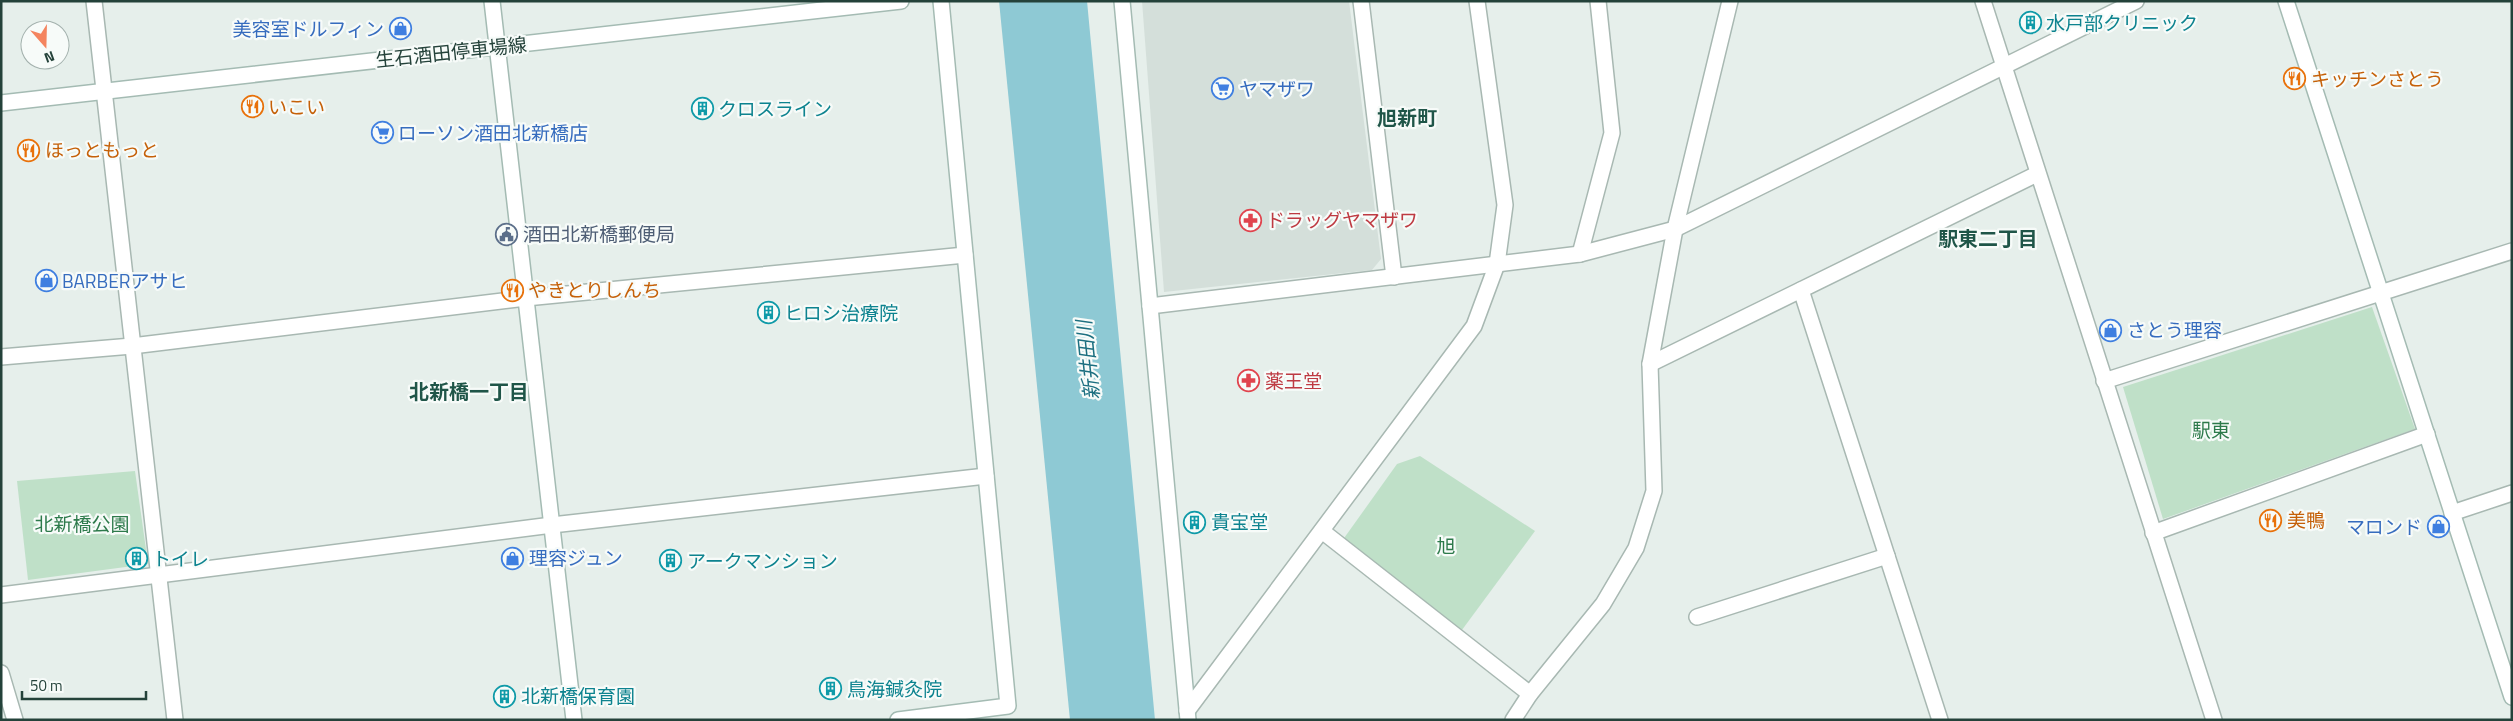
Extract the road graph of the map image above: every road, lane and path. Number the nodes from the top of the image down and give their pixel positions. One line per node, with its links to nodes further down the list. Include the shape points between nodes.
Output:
1 (94, 1): 15 (street)
2 (492, 1): 13 (street)
3 (901, 1): 13 (street, 生石酒田停車場線)
4 (941, 1): 21 (street)
5 (1122, 1): 27 (street)
6 (1361, 1): 23 (street)
7 (1477, 1): 22 (street, via 1505,205)
8 (1598, 1): 20 (street, via 1612,133)
9 (1730, 1): 18 (street)
10 (1983, 1): 14 (street)
11 (2136, 1): 14 (street)
12 (2286, 1): 25 (street)
13 (497, 47): 15 (street, 生石酒田停車場線); 26 (street)
14 (2004, 67): 17 (street); 18 (street)
15 (102, 91): 16 (street, 生石酒田停車場線); 28 (street)
16 (1, 103)
17 (2037, 174): 24 (street); 31 (street)
18 (1675, 229): 20 (street); 30 (street)
19 (2512, 251): 25 (street)
20 (1580, 254): 22 (street)
21 (965, 255): 26 (street); 33 (street)
22 (1497, 264): 23 (street); 37 (street, via 1474,326)
23 (1394, 277): 27 (street)
24 (1801, 290): 30 (street); 39 (street)
25 (2381, 292): 31 (street); 32 (street)
26 (526, 298): 28 (street); 36 (street)
27 (1150, 306): 47 (street)
28 (132, 346): 29 (street); 40 (street)
29 (1, 357)
30 (1650, 364): 44 (street, via 1654,491 1636,548 1603,604)
31 (2104, 382): 38 (street)
32 (2427, 434): 35 (street); 38 (street)
33 (986, 476): 36 (street); 46 (street, via 1008,706)
34 (2512, 493): 35 (street)
35 (2452, 513): 45 (street)
36 (552, 525): 40 (street); 50 (street)
37 (1322, 531): 44 (street); 47 (street)
38 (2153, 533): 54 (street)
39 (1887, 556): 42 (street); 53 (street)
40 (158, 574): 41 (street); 49 (street)
41 (1, 595)
42 (1698, 617)
43 (1, 673): 48 (street)
44 (1530, 694): 52 (street)
45 (2512, 697)
46 (961, 716): 51 (street)
47 (1187, 716)
48 (15, 720)
49 (174, 720)
50 (574, 720)
51 (898, 720)
52 (1513, 720)
53 (1940, 720)
54 (2214, 720)

